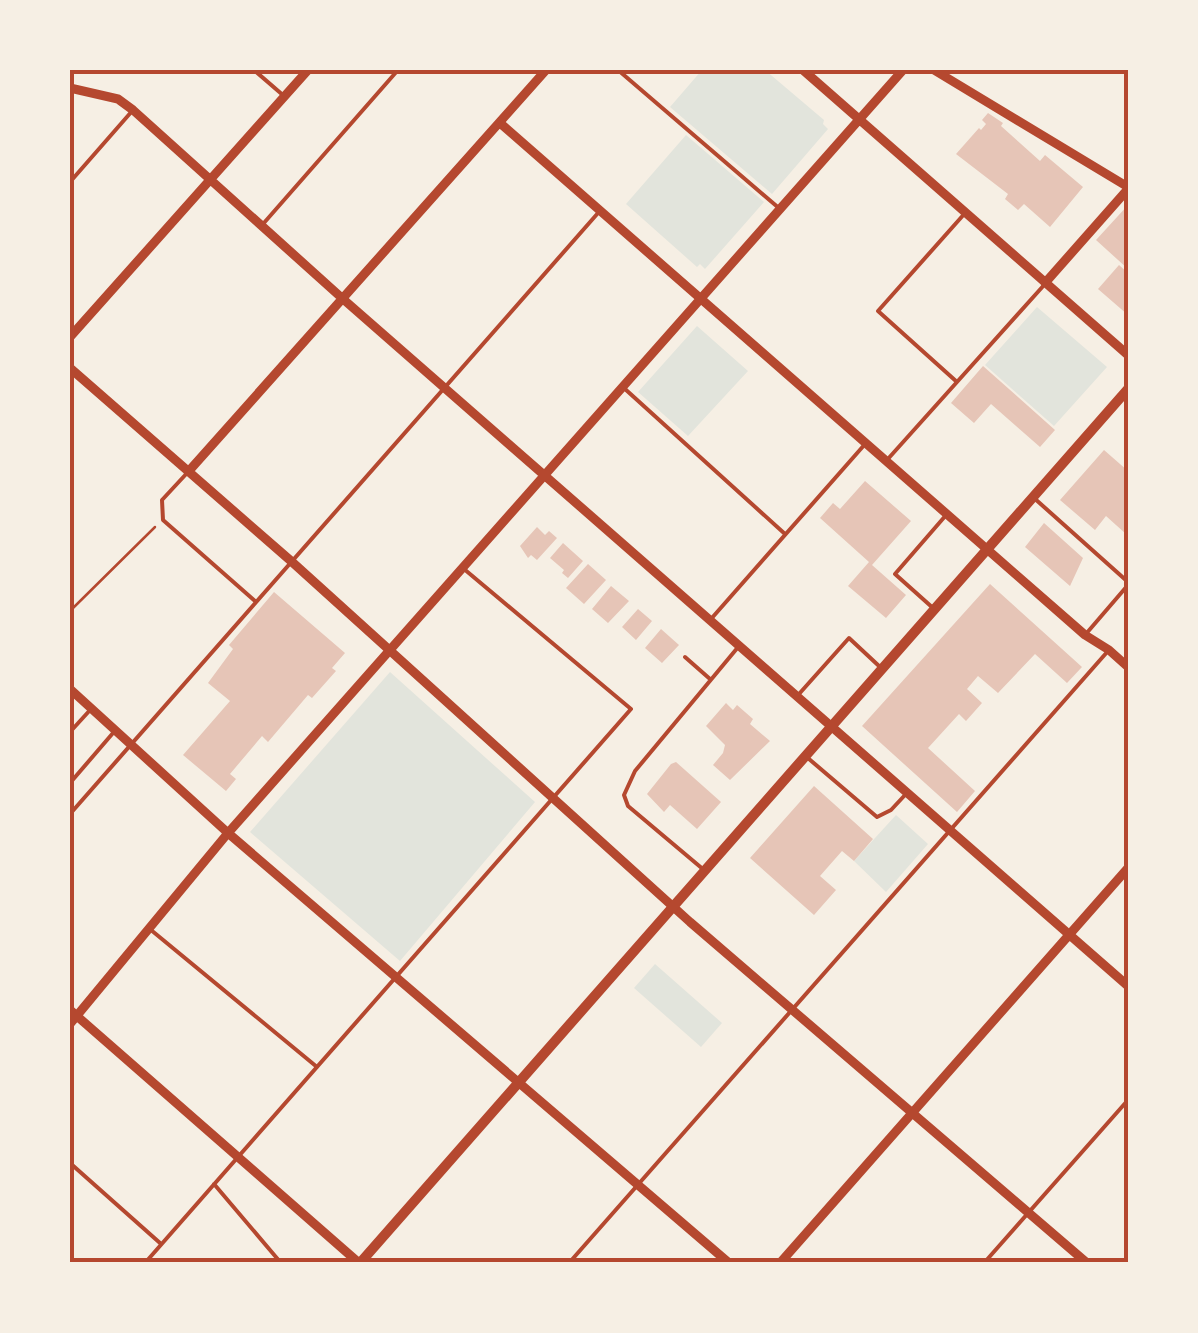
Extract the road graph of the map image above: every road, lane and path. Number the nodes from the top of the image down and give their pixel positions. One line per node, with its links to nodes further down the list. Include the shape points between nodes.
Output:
1 (254, 70): 10 (lane)
2 (308, 70): 10 (street)
3 (398, 70): 20 (lane)
4 (546, 70): 13 (street)
5 (618, 70): 17 (lane)
6 (803, 70): 12 (street)
7 (904, 70): 12 (street)
8 (934, 70): 16 (street)
9 (70, 88): 11 (street, via 118,99)
10 (285, 97): 14 (street)
11 (133, 110): 14 (street); 15 (lane)
12 (860, 120): 17 (street); 19 (street)
13 (500, 123): 18 (street); 23 (street)
14 (211, 179): 20 (street); 24 (street)
15 (70, 182)
16 (1128, 188): 21 (street)
17 (780, 209): 22 (street)
18 (601, 211): 22 (street); 29 (lane)
19 (966, 212): 21 (street); 27 (lane, via 878,311)
20 (262, 226): 23 (street)
21 (1045, 283): 25 (street); 27 (lane)
22 (701, 298): 28 (street); 31 (street)
23 (343, 299): 29 (street); 33 (street)
24 (70, 336)
25 (1128, 355)
26 (70, 368): 33 (street)
27 (958, 382): 32 (lane)
28 (622, 387): 34 (street); 38 (lane)
29 (444, 388): 34 (street); 40 (lane)
30 (1128, 389): 35 (street)
31 (866, 442): 32 (street); 38 (lane)
32 (886, 460): 36 (street)
33 (188, 472): 37 (lane, via 162,500); 40 (street)
34 (545, 476): 41 (street); 46 (street)
35 (1034, 498): 39 (street); 42 (lane)
36 (947, 514): 39 (street); 44 (lane, via 896,574)
37 (164, 520): 43 (lane); 45 (path)
38 (784, 534): 46 (lane)
39 (988, 550): 44 (street); 47 (street)
40 (291, 561): 43 (lane); 49 (street)
41 (464, 568): 49 (street); 65 (lane, via 631,709)
42 (1128, 584): 47 (lane)
43 (256, 601): 61 (lane)
44 (935, 610): 53 (street)
45 (70, 611)
46 (710, 619): 48 (street)
47 (1084, 635): 50 (street)
48 (740, 645): 54 (lane); 56 (street)
49 (391, 650): 65 (street); 68 (street)
50 (1109, 650): 52 (street); 67 (lane)
51 (685, 657): 54 (lane)
52 (1128, 667)
53 (882, 669): 56 (lane, via 848,638); 58 (street)
54 (710, 679): 70 (lane, via 635,771 624,795 628,806)
55 (70, 690): 57 (street)
56 (797, 697): 58 (street)
57 (90, 709): 59 (street); 60 (lane)
58 (830, 727): 62 (street); 64 (street)
59 (114, 731): 61 (street); 63 (lane)
60 (70, 732)
61 (130, 745): 66 (lane); 68 (street)
62 (806, 756): 64 (lane, via 877,817); 70 (street)
63 (70, 782)
64 (907, 793): 67 (street)
65 (552, 800): 71 (street); 74 (lane)
66 (70, 814)
67 (951, 830): 73 (street); 76 (lane)
68 (228, 833): 72 (street); 74 (street)
69 (1128, 868): 73 (street)
70 (704, 870): 71 (street)
71 (672, 906): 76 (street); 79 (street)
72 (150, 928): 77 (street); 78 (lane)
73 (1069, 934): 75 (street); 81 (street)
74 (397, 977): 78 (lane); 79 (street)
75 (1128, 986)
76 (791, 1010): 81 (street); 85 (lane)
77 (72, 1017): 82 (street)
78 (317, 1067): 82 (lane)
79 (517, 1084): 85 (street); 90 (street)
80 (1128, 1100): 86 (lane)
81 (912, 1112): 86 (street); 93 (street)
82 (239, 1155): 84 (lane); 90 (street)
83 (70, 1164): 87 (lane)
84 (214, 1184): 87 (lane); 89 (lane)
85 (637, 1185): 91 (lane); 92 (street)
86 (1028, 1212): 94 (lane); 95 (street)
87 (161, 1244): 88 (lane)
88 (145, 1263)
89 (281, 1263)
90 (359, 1263)
91 (569, 1263)
92 (729, 1263)
93 (780, 1263)
94 (984, 1263)
95 (1086, 1263)

